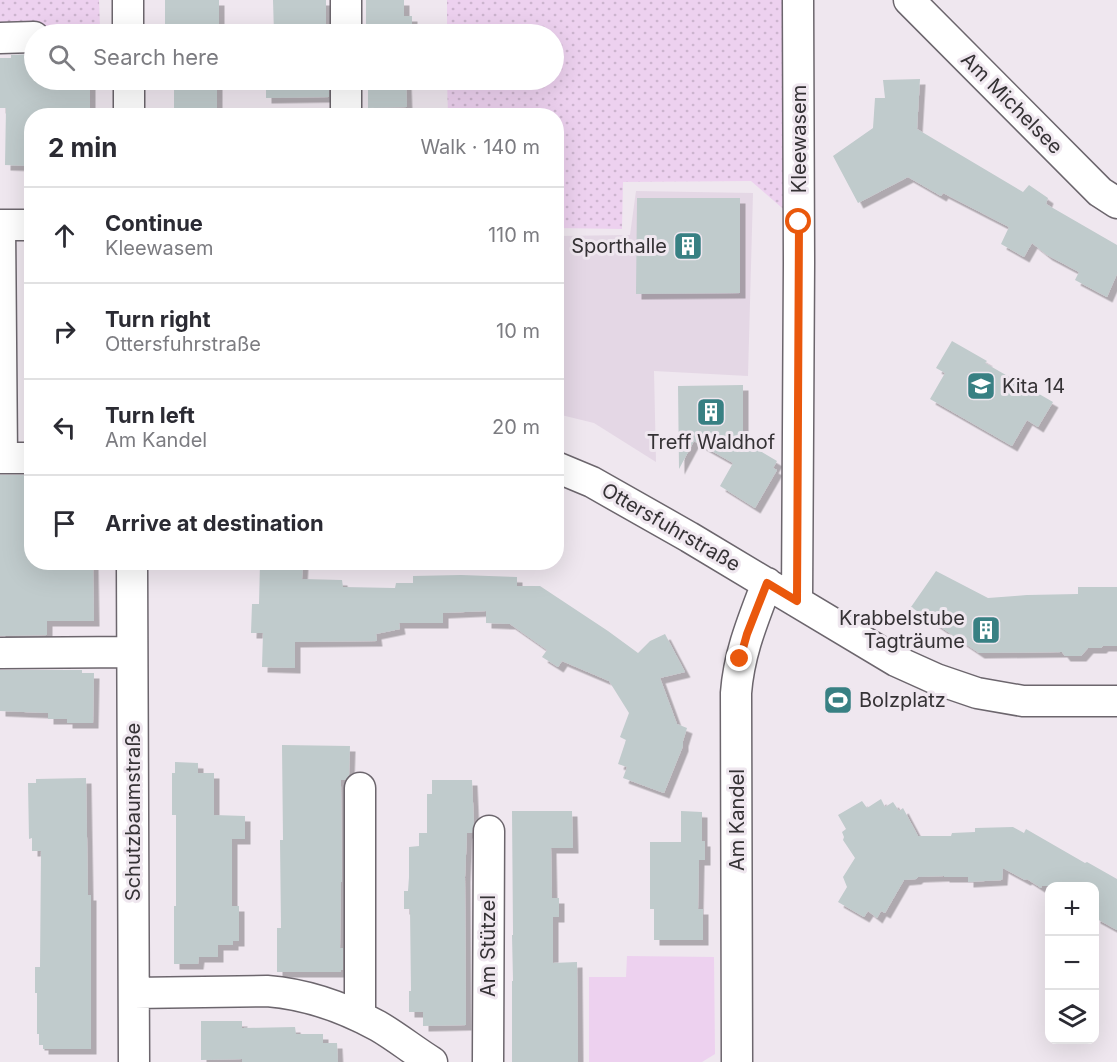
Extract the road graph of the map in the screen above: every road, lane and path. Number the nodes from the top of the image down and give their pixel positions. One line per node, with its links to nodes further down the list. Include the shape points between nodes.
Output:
1 (128, 0): 5 (street)
2 (346, 0): 6 (street)
3 (798, 0): 21 (street, Kleewasem)
4 (909, 0): 13 (street, Am Michelsee, via 1100,192)
5 (129, 24)
6 (346, 24)
7 (24, 37): 8 (street)
8 (0, 38)
9 (129, 90): 11 (street)
10 (346, 90): 12 (street)
11 (129, 108)
12 (346, 108)
13 (1117, 203)
14 (0, 225): 15 (street); 16 (street)
15 (24, 225)
16 (1, 458): 17 (street)
17 (24, 458)
18 (564, 470): 20 (street, Ottersfuhrstraße, via 592,482)
19 (132, 570): 22 (street, Schutzbaumstraße)
20 (767, 583): 21 (street, Ottersfuhrstraße); 32 (street, Am Kandel, via 742,650 736,693)
21 (797, 601): 24 (street, Ottersfuhrstraße, via 896,661 961,689 1023,701)
22 (132, 652): 23 (street); 27 (street, Schutzbaumstraße)
23 (0, 653)
24 (1117, 701)
25 (360, 788): 28 (street)
26 (489, 831): 31 (street, Am Stützel)
27 (134, 993): 28 (street, via 286,992 326,1002); 29 (street, Schutzbaumstraße)
28 (360, 1017): 30 (street)
29 (134, 1062)
30 (432, 1062)
31 (488, 1062)
32 (737, 1062)

